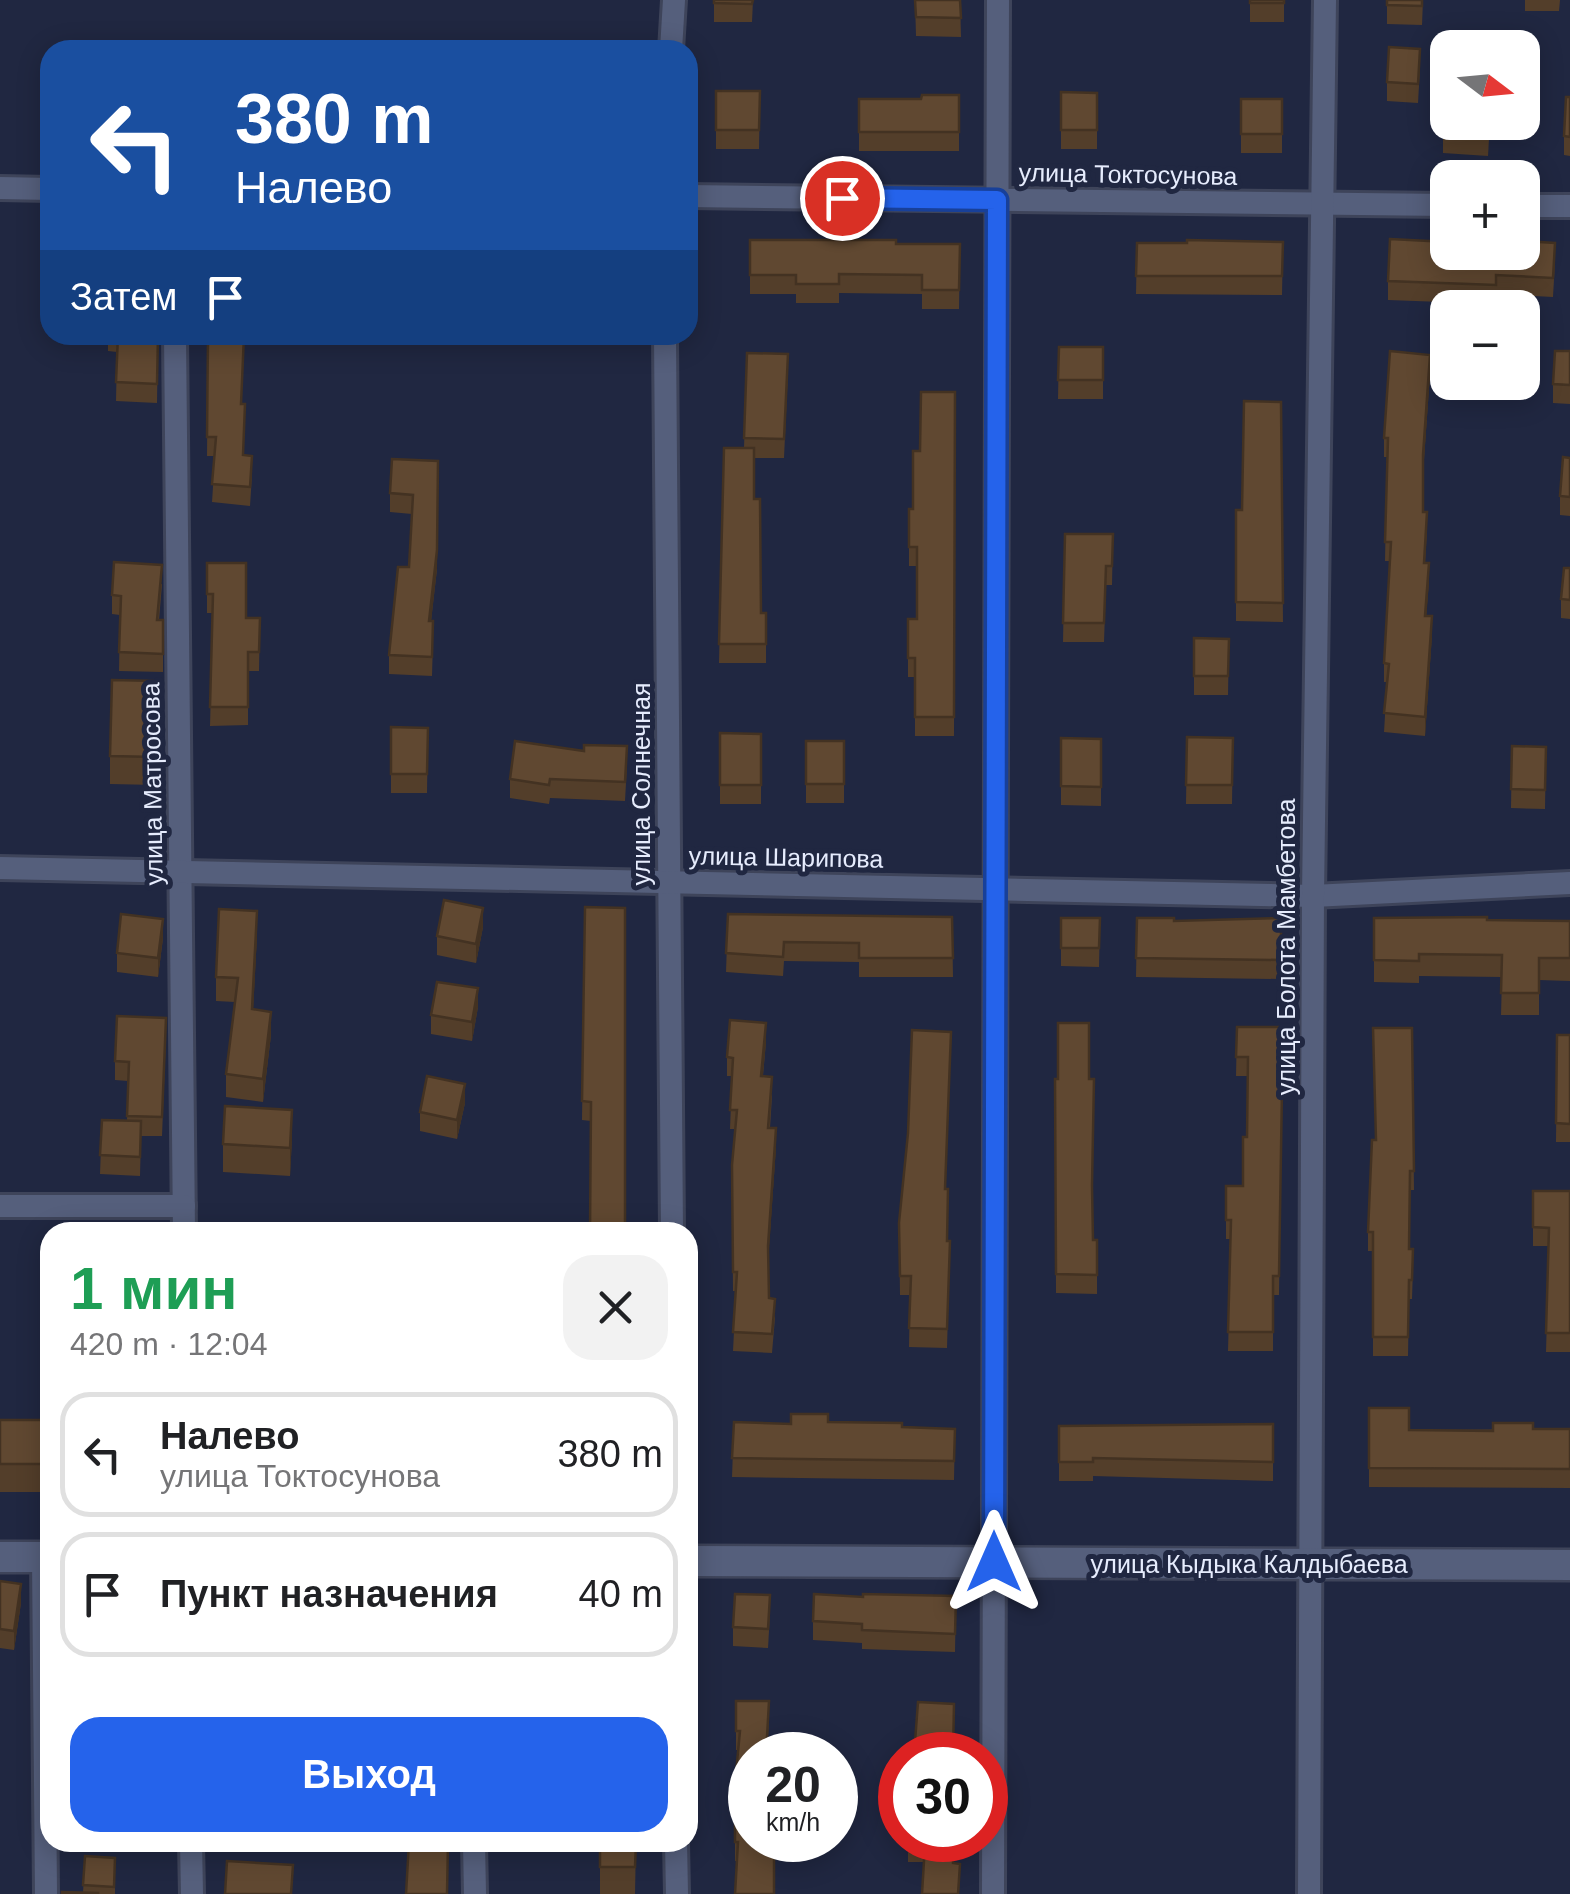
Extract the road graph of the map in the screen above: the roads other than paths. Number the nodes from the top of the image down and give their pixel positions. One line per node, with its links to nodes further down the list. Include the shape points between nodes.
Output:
1 (674, 0): 4 (street)
2 (998, 0): 8 (street)
3 (1325, 0): 9 (street, улица Болота Мамбетова)
4 (672, 40)
5 (0, 188): 6 (street)
6 (40, 189)
7 (698, 196): 8 (street, улица Токтосунова)
8 (997, 200): 9 (street, улица Токтосунова); 19 (street)
9 (1323, 203): 10 (street, улица Токтосунова); 20 (street, улица Болота Мамбетова)
10 (1430, 205)
11 (1540, 206): 12 (street)
12 (1570, 206)
13 (175, 345): 16 (street, улица Матросова)
14 (665, 345): 17 (street, улица Солнечная)
15 (0, 868): 16 (street, улица Шарипова)
16 (180, 872): 17 (street, улица Шарипова); 22 (street, улица Матросова)
17 (669, 882): 19 (street, улица Шарипова); 24 (street, улица Солнечная)
18 (1570, 883): 20 (street, улица Шарипова)
19 (995, 890): 20 (street, улица Шарипова); 28 (street)
20 (1313, 896): 29 (street, улица Болота Мамбетова)
21 (0, 1206): 22 (street)
22 (184, 1206): 23 (street, улица Матросова)
23 (184, 1222)
24 (672, 1222)
25 (0, 1557): 26 (street)
26 (40, 1557)
27 (698, 1561): 28 (street, улица Кыдыка Калдыбаева)
28 (994, 1562): 29 (street, улица Кыдыка Калдыбаева); 39 (street)
29 (1310, 1564): 30 (street, улица Кыдыка Калдыбаева); 40 (street, улица Болота Мамбетова)
30 (1570, 1565)
31 (46, 1852): 35 (street)
32 (191, 1852): 36 (street)
33 (474, 1852): 37 (street)
34 (676, 1852): 38 (street)
35 (46, 1894)
36 (192, 1894)
37 (475, 1894)
38 (677, 1894)
39 (993, 1894)
40 (1309, 1894)

